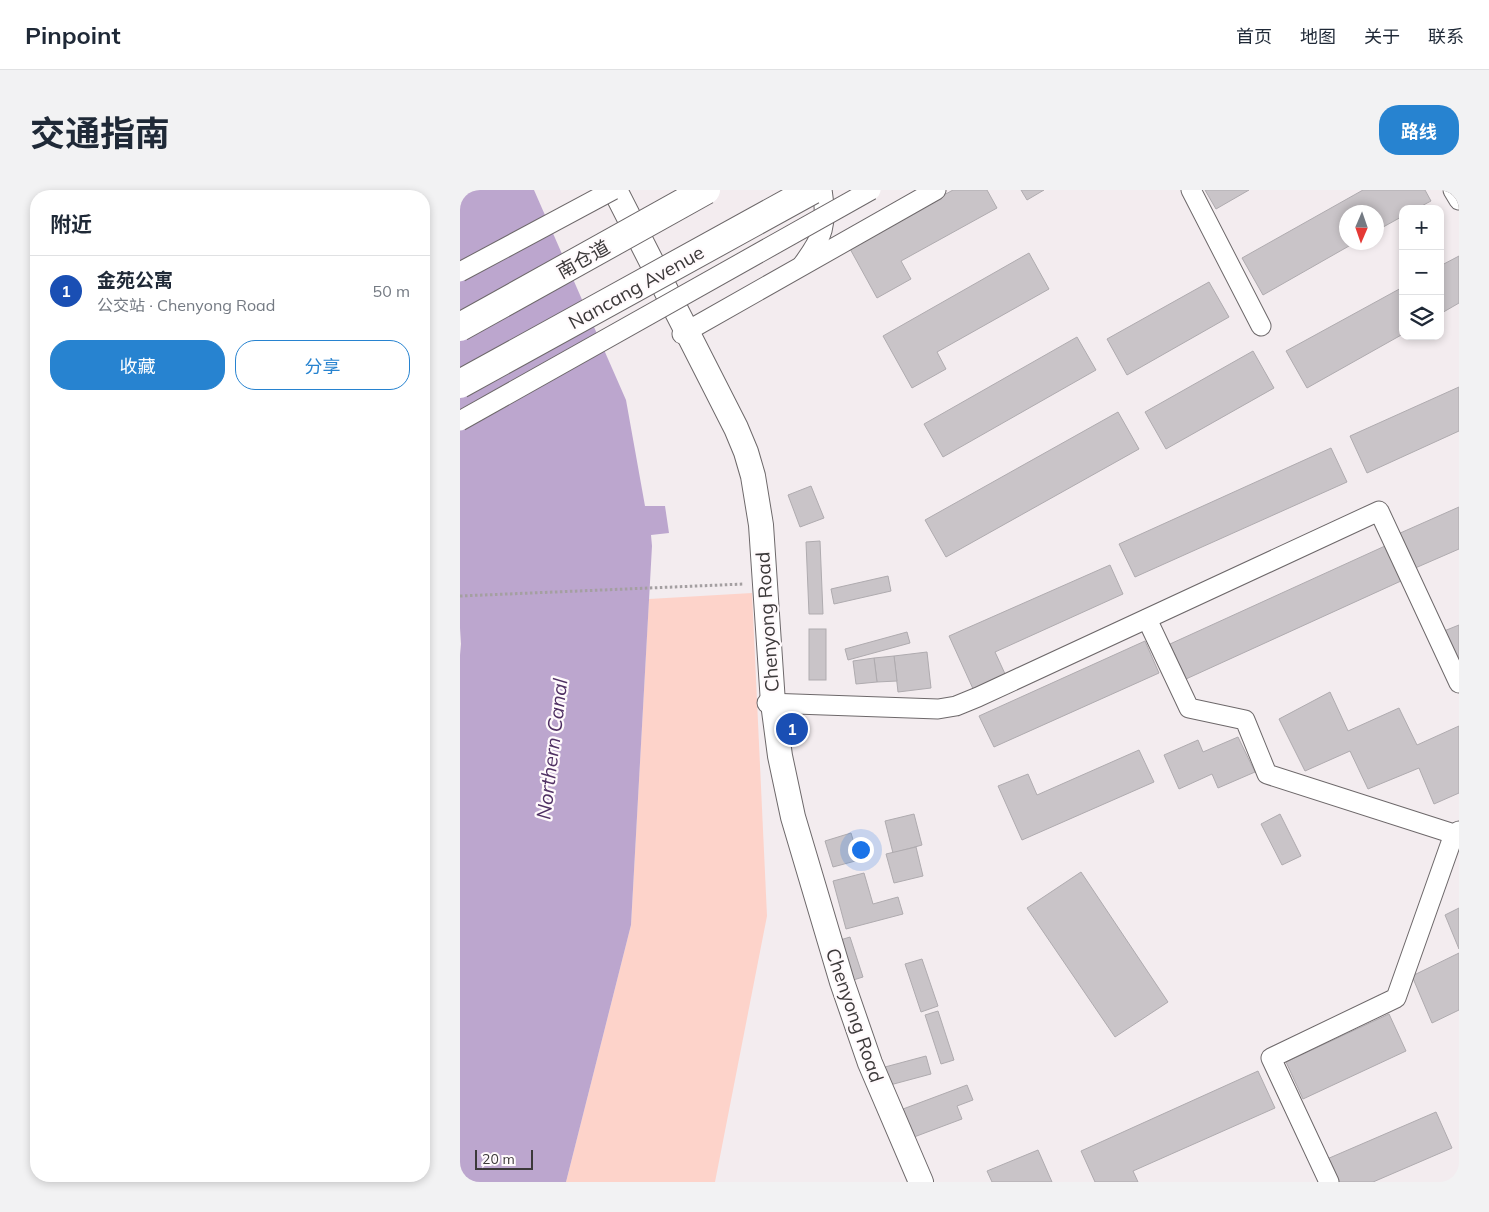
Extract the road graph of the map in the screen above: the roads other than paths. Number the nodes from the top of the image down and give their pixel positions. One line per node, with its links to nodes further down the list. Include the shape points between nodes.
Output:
1 (609, 190): 11 (main road, Chenyong Road)
2 (614, 190): 13 (street, bridge); 16 (main road, Chenyong Road)
3 (706, 190): 11 (highway, 南仓道, bridge)
4 (812, 190): 17 (highway, Nancang Avenue, bridge)
5 (822, 190): 12 (street, via 823,230 816,247)
6 (871, 190): 18 (street, bridge)
7 (936, 190): 12 (street)
8 (1191, 190): 14 (street)
9 (1453, 190): 10 (street)
10 (1459, 200)
11 (630, 232): 15 (highway, 南仓道, bridge); 16 (main road, Chenyong Road)
12 (801, 267): 16 (street)
13 (460, 272)
14 (1261, 326)
15 (460, 327)
16 (691, 334): 21 (main road, Chenyong Road, via 732,430 751,490); 21 (main road, Chenyong Road, via 736,428 753,476 761,525)
17 (460, 384)
18 (460, 421)
19 (1147, 619): 20 (street, via 1379,511); 21 (street, via 956,706 938,709); 22 (street, via 1189,708 1245,720 1267,774)
20 (1459, 683)
21 (770, 703): 23 (main road, Chenyong Road, via 774,755 787,817 825,952 862,1063); 24 (main road, Chenyong Road, via 793,817 842,982 870,1063)
22 (1456, 832): 25 (street, via 1396,998 1271,1058)
23 (914, 1182)
24 (921, 1182)
25 (1329, 1182)

